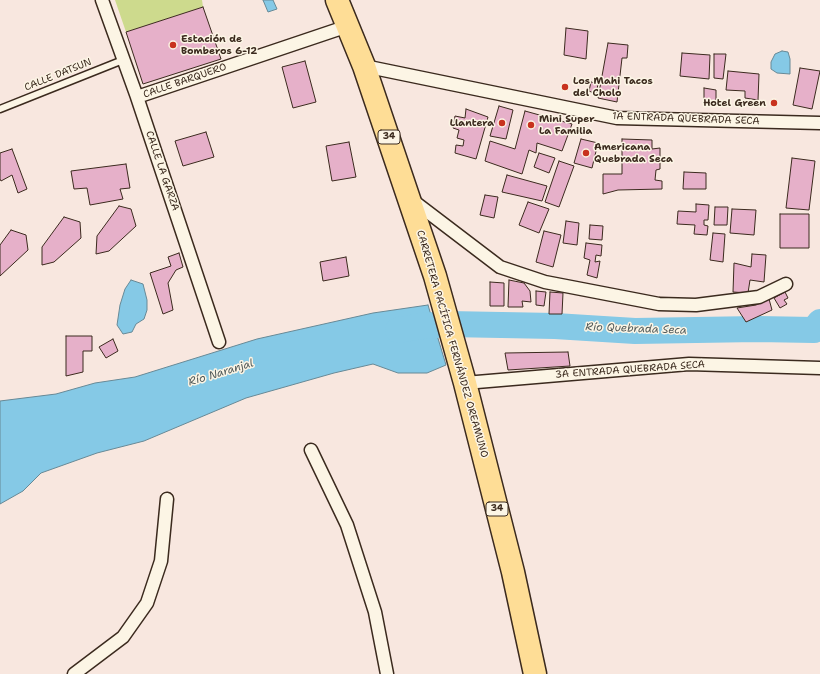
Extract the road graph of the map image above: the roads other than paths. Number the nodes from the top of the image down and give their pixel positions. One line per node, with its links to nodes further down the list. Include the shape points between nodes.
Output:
1 (102, 0): 4 (street, CALLE LA GARZA)
2 (337, 0): 3 (highway, CARRETERA PACÍFICA FERNÁNDEZ OREAMUNO / 34)
3 (348, 26): 5 (highway, CARRETERA PACÍFICA FERNÁNDEZ OREAMUNO / 34); 6 (street, CALLE BARQUERO)
4 (123, 60): 6 (street, CALLE LA GARZA); 7 (lane, CALLE DATSUN)
5 (364, 66): 8 (street, 1A ENTRADA QUEBRADA SECA, via 617,118); 9 (highway, CARRETERA PACÍFICA FERNÁNDEZ OREAMUNO / 34)
6 (137, 97): 11 (street, CALLE LA GARZA)
7 (0, 109)
8 (820, 123)
9 (410, 199): 10 (street, via 500,267 545,282 659,304 696,305 759,297); 13 (highway, CARRETERA PACÍFICA FERNÁNDEZ OREAMUNO / 34)
10 (786, 284)
11 (219, 342)
12 (820, 368): 13 (street, 3A ENTRADA QUEBRADA SECA, via 689,364)
13 (465, 383): 18 (highway, CARRETERA PACÍFICA FERNÁNDEZ OREAMUNO / 34, via 513,572)
14 (311, 450): 17 (street, via 347,525 375,612)
15 (167, 499): 16 (street, via 161,561 147,603 123,637)
16 (74, 674)
17 (387, 674)
18 (535, 674)

